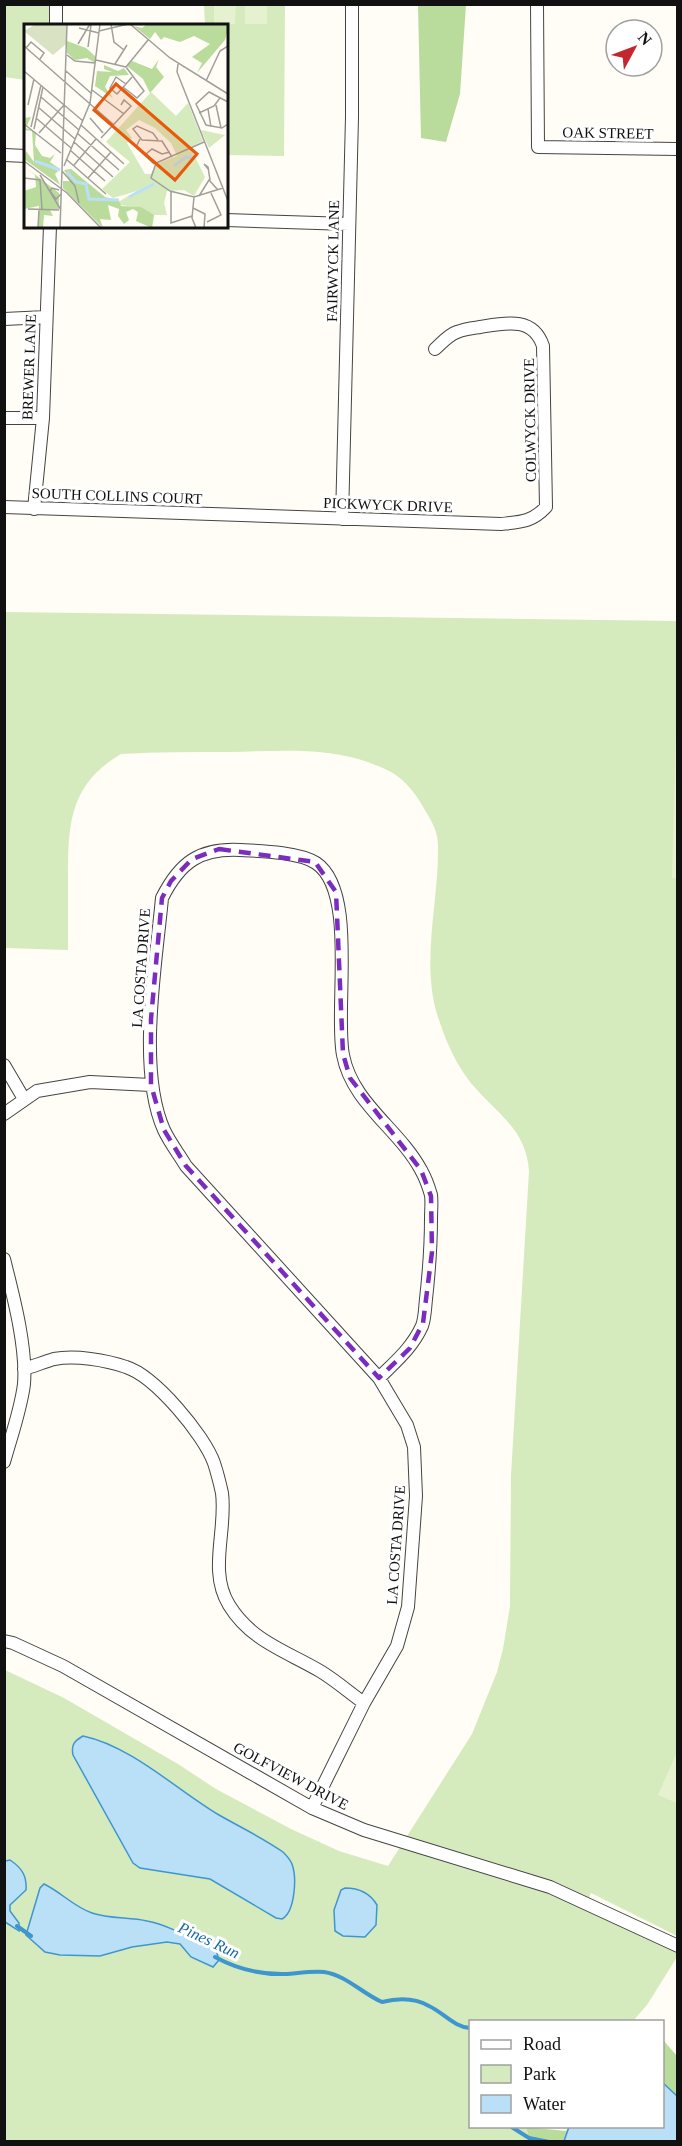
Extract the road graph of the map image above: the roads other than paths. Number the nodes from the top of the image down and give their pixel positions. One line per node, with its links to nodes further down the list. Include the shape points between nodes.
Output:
1 (56, 4): 4 (street)
2 (352, 4): 9 (street, FAIRWYCK LANE)
3 (537, 4): 5 (street, OAK STREET, via 538,147)
4 (56, 24)
5 (678, 149)
6 (4, 155): 7 (street)
7 (24, 156)
8 (228, 220): 9 (street)
9 (349, 224): 20 (street, FAIRWYCK LANE)
10 (50, 228): 11 (street, BREWER LANE)
11 (46, 317): 12 (street); 15 (street, BREWER LANE)
12 (4, 319)
13 (435, 349): 18 (street, COLWYCK DRIVE, via 458,331 505,323 535,330 543,345 546,507)
14 (4, 418): 15 (street)
15 (43, 418): 17 (street, BREWER LANE)
16 (4, 507): 17 (street, SOUTH COLLINS COURT)
17 (34, 509): 19 (street, SOUTH COLLINS COURT)
18 (542, 511): 20 (street, PICKWYCK DRIVE, via 525,521 501,524)
19 (228, 515): 20 (street, PICKWYCK DRIVE)
20 (342, 519)
21 (4, 1065): 23 (street)
22 (152, 1085): 23 (street, via 90,1082 37,1091); 27 (street, LA COSTA DRIVE, via 164,1130 186,1166); 27 (street, LA COSTA DRIVE, via 151,1019 162,898 171,881 192,859 219,849 263,851 315,862 328,875 336,892 341,932 343,1054 350,1078 421,1170 431,1196 432,1252 423,1323 410,1348)
23 (24, 1099): 24 (street)
24 (4, 1114)
25 (4, 1259): 26 (street)
26 (24, 1369): 28 (street, via 24,1385); 30 (street, via 64,1359 128,1367 172,1402 195,1429 213,1461 222,1492 218,1553 221,1587 228,1604 266,1644 321,1672)
27 (379, 1378): 30 (street, LA COSTA DRIVE, via 407,1425 414,1447 416,1497 408,1607 397,1646)
28 (4, 1462)
29 (4, 1641): 31 (street, GOLFVIEW DRIVE, via 63,1666)
30 (364, 1703): 31 (street, LA COSTA DRIVE)
31 (312, 1808): 32 (street, GOLFVIEW DRIVE, via 364,1830 550,1887)
32 (678, 1946)

